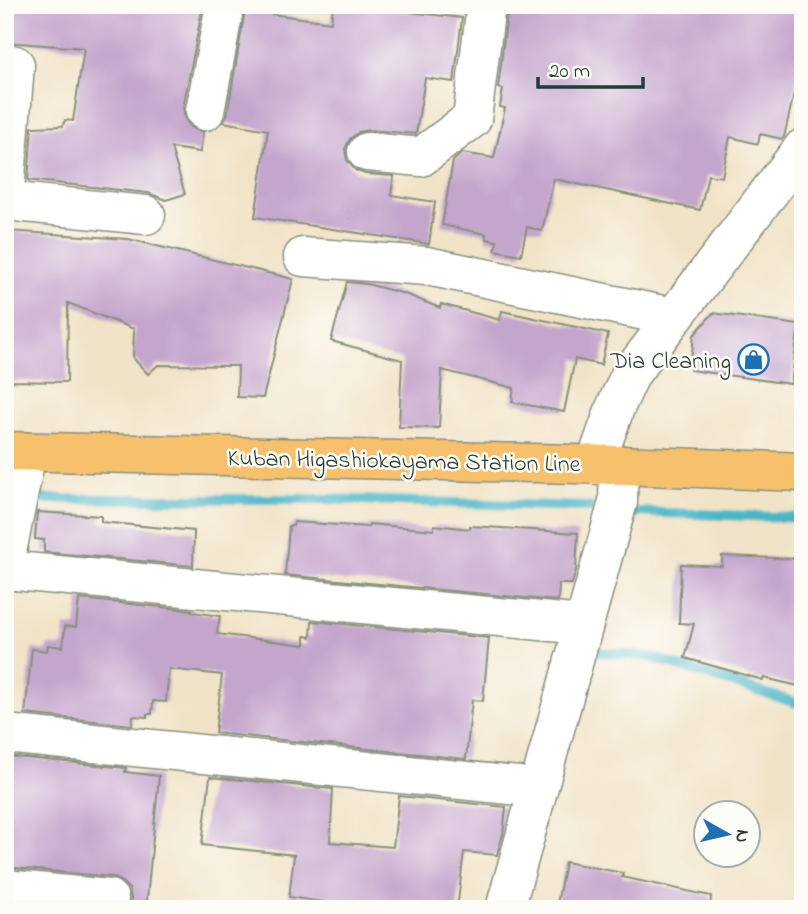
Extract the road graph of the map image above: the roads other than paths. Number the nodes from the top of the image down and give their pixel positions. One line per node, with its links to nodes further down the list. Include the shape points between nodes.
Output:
1 (225, 5): 4 (street)
2 (485, 5): 6 (street, via 472,119 421,157)
3 (5, 63): 7 (street, via 15,65)
4 (205, 111)
5 (803, 148): 11 (street)
6 (367, 152)
7 (5, 191)
8 (5, 201): 9 (street)
9 (146, 215)
10 (303, 257): 11 (street, via 427,266)
11 (673, 317): 13 (street, via 631,373 615,408)
12 (16, 451): 13 (main road, Kuban Higashiokayama Station Line); 15 (street)
13 (607, 465): 14 (main road, Kuban Higashiokayama Station Line); 17 (street, via 618,502)
14 (803, 472)
15 (5, 562)
16 (5, 570): 17 (street)
17 (583, 625): 19 (street)
18 (5, 734): 19 (street)
19 (538, 788): 22 (street)
20 (5, 890): 21 (street)
21 (109, 899)
22 (505, 909)

